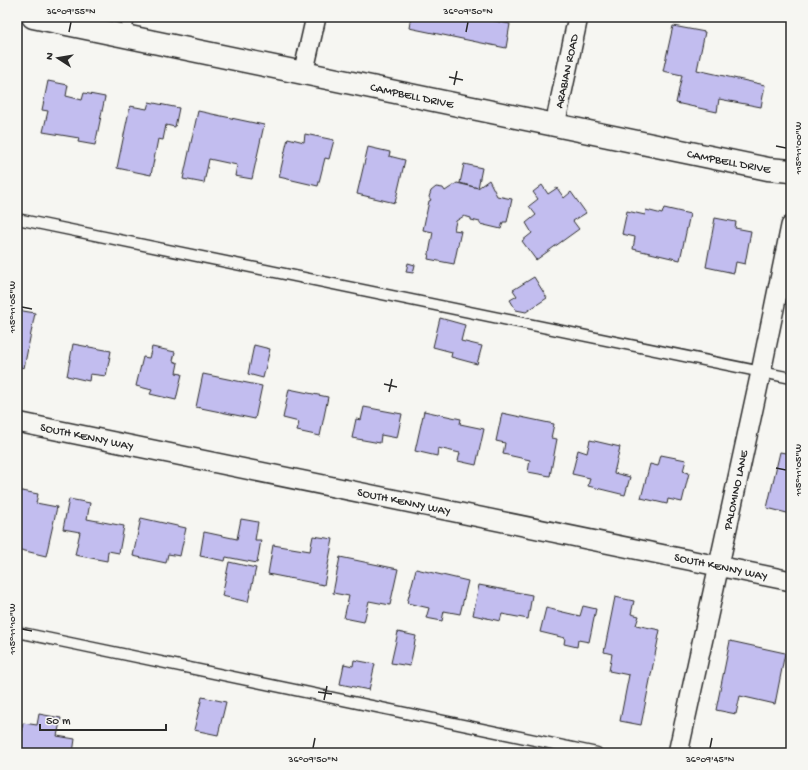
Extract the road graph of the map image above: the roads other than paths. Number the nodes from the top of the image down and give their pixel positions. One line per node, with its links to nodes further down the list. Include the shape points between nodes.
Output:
1 (33, 17): 4 (street, CAMPBELL DRIVE)
2 (316, 17): 5 (street)
3 (578, 17): 6 (street, ARABIAN ROAD)
4 (127, 27): 5 (street, CAMPBELL DRIVE)
5 (303, 74): 6 (street, CAMPBELL DRIVE)
6 (555, 125): 7 (street, CAMPBELL DRIVE, via 768,169)
7 (791, 171)
8 (17, 219): 10 (lane)
9 (791, 226): 10 (street, PALOMINO LANE)
10 (761, 372): 11 (lane); 13 (street, PALOMINO LANE)
11 (791, 378)
12 (17, 422): 13 (street, SOUTH KENNY WAY)
13 (718, 566): 14 (street, SOUTH KENNY WAY); 17 (street, PALOMINO LANE)
14 (791, 581)
15 (17, 632): 16 (lane)
16 (597, 753)
17 (678, 753)

